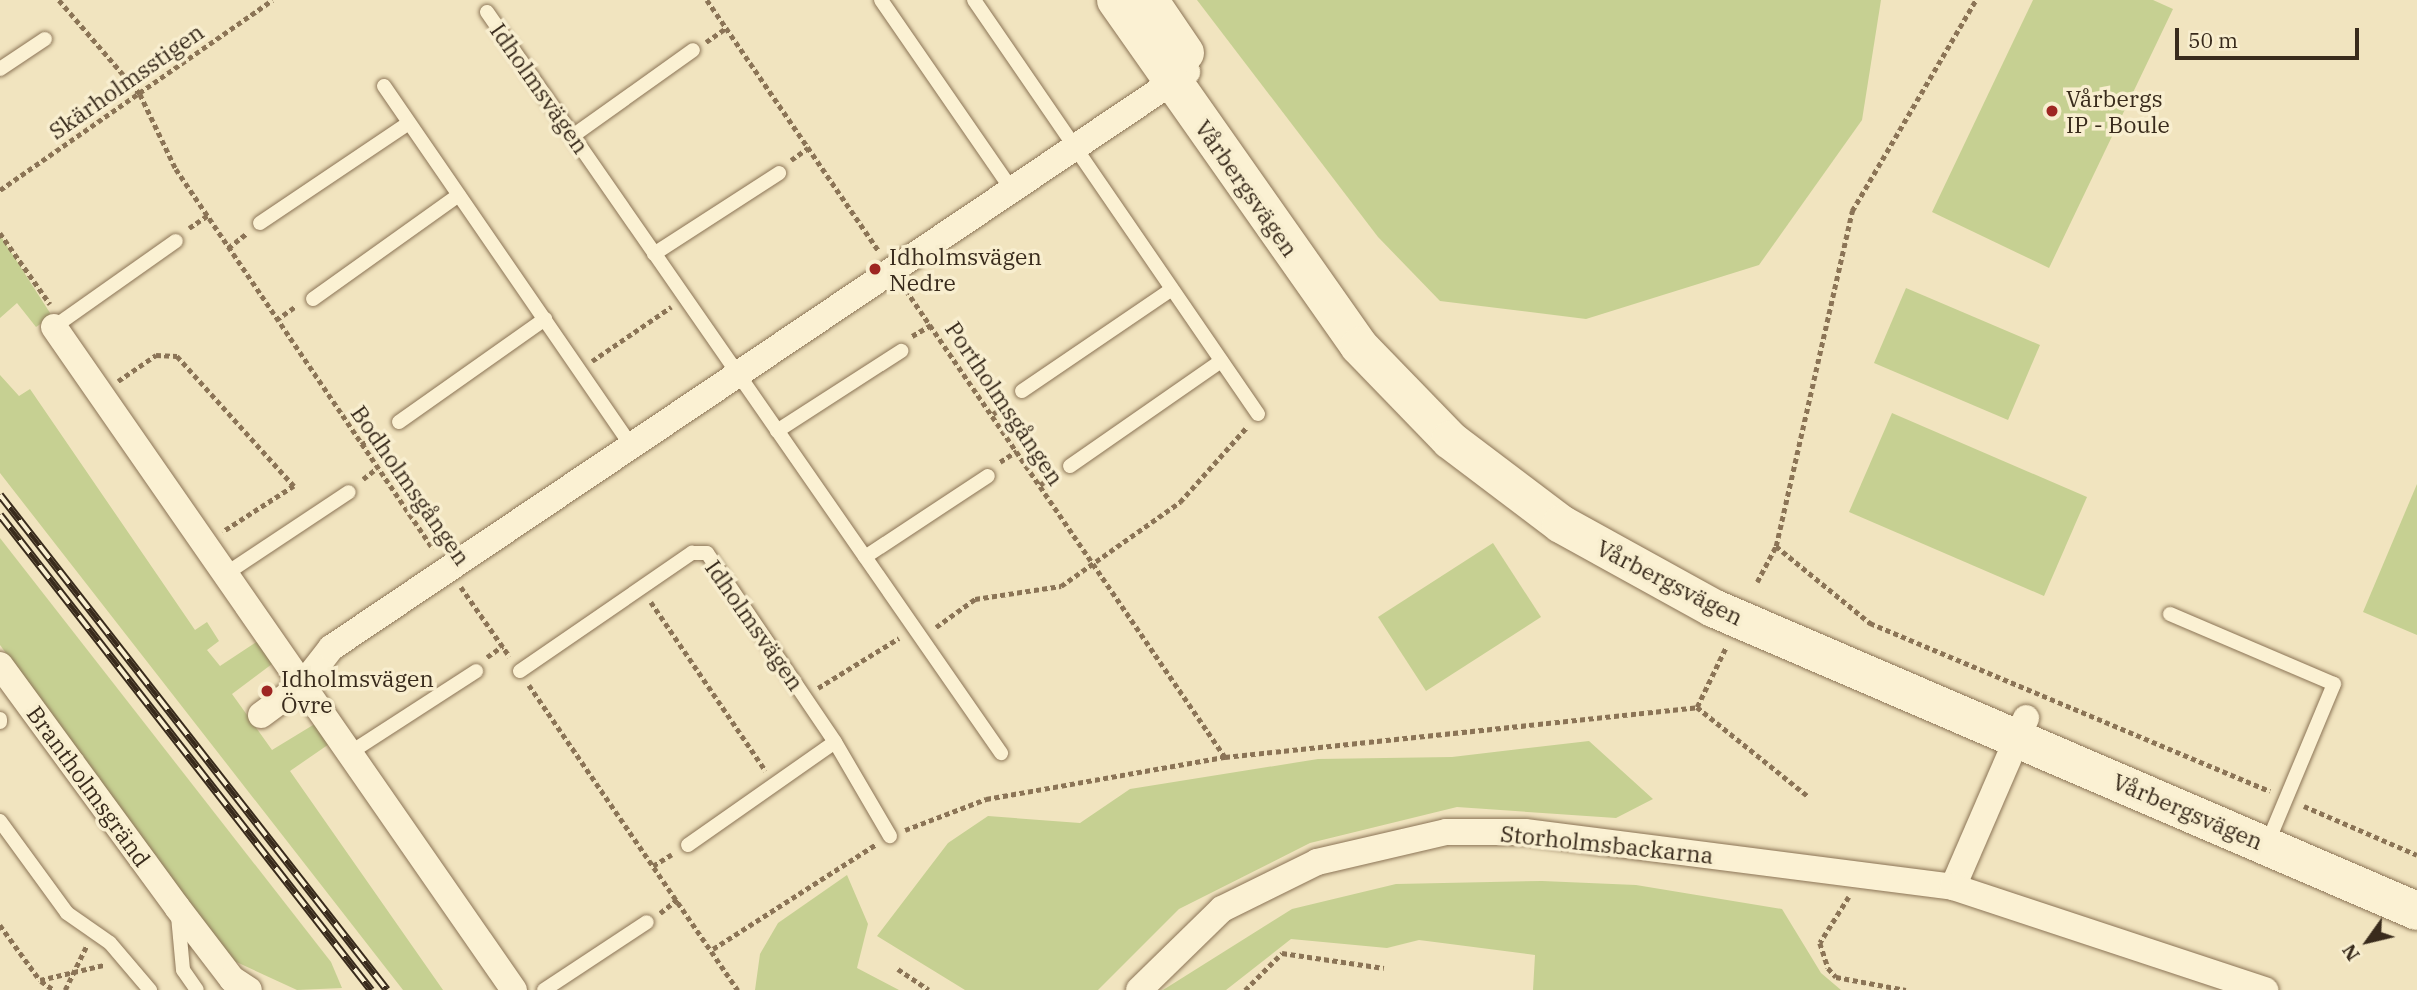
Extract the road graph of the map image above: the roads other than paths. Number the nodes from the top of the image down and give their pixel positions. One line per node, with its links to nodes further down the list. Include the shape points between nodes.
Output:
1 (881, 0): 15 (lane)
2 (974, 0): 13 (lane)
3 (1116, 0): 9 (street, Vårbergsvägen)
4 (1149, 0): 9 (street, Vårbergsvägen)
5 (487, 12): 12 (lane, Idholmsvägen)
6 (45, 40): 8 (lane)
7 (693, 50): 12 (lane)
8 (0, 69)
9 (1183, 75): 13 (street); 43 (street, Vårbergsvägen, via 1359,346 1411,403 1506,485 1561,524 1713,608)
10 (384, 86): 11 (lane)
11 (409, 123): 16 (lane); 17 (lane)
12 (573, 135): 19 (lane, Idholmsvägen)
13 (1076, 148): 15 (street); 20 (lane)
14 (779, 173): 19 (lane)
15 (1013, 191): 26 (street)
16 (459, 195): 21 (lane); 22 (lane)
17 (260, 223)
18 (176, 241): 23 (lane)
19 (653, 254): 26 (lane, Idholmsvägen)
20 (1172, 289): 25 (lane); 27 (lane)
21 (313, 299)
22 (545, 319): 29 (lane); 31 (lane)
23 (54, 327): 36 (street)
24 (901, 351): 30 (lane)
25 (1221, 361): 28 (lane); 32 (lane)
26 (737, 373): 30 (lane, Idholmsvägen); 31 (street)
27 (1023, 391)
28 (1258, 414)
29 (399, 422)
30 (777, 431): 35 (lane, Idholmsvägen)
31 (629, 443): 41 (street, via 331,648)
32 (1070, 466)
33 (988, 476): 35 (lane)
34 (349, 492): 36 (lane)
35 (864, 557): 46 (lane, Idholmsvägen)
36 (227, 573): 41 (street)
37 (2170, 614): 48 (lane, via 2334,684)
38 (0, 665): 53 (street, Brantholmsgränd)
39 (476, 671): 45 (lane)
40 (520, 671): 44 (lane, Idholmsvägen, via 692,553 707,553)
41 (303, 684): 42 (street); 45 (street)
42 (261, 715)
43 (2021, 729): 48 (street, Vårbergsvägen); 51 (street)
44 (835, 742): 49 (lane, Idholmsvägen); 50 (lane)
45 (351, 752): 59 (street)
46 (1001, 753)
47 (0, 821): 56 (lane, via 67,913 125,958)
48 (2276, 823): 52 (street, Vårbergsvägen); 54 (street, Vårbergsvägen)
49 (890, 836)
50 (688, 845)
51 (1953, 887): 61 (street, Storholmsbackarna, via 1600,839 1446,832 1317,862 1222,909); 62 (street, Storholmsbackarna)
52 (2417, 888)
53 (177, 907): 57 (lane, via 183,970); 58 (street, Brantholmsgränd, via 232,979)
54 (2417, 911)
55 (648, 922): 60 (lane)
56 (150, 990)
57 (197, 990)
58 (249, 990)
59 (514, 990)
60 (544, 990)
61 (1139, 990)
62 (2265, 990)

